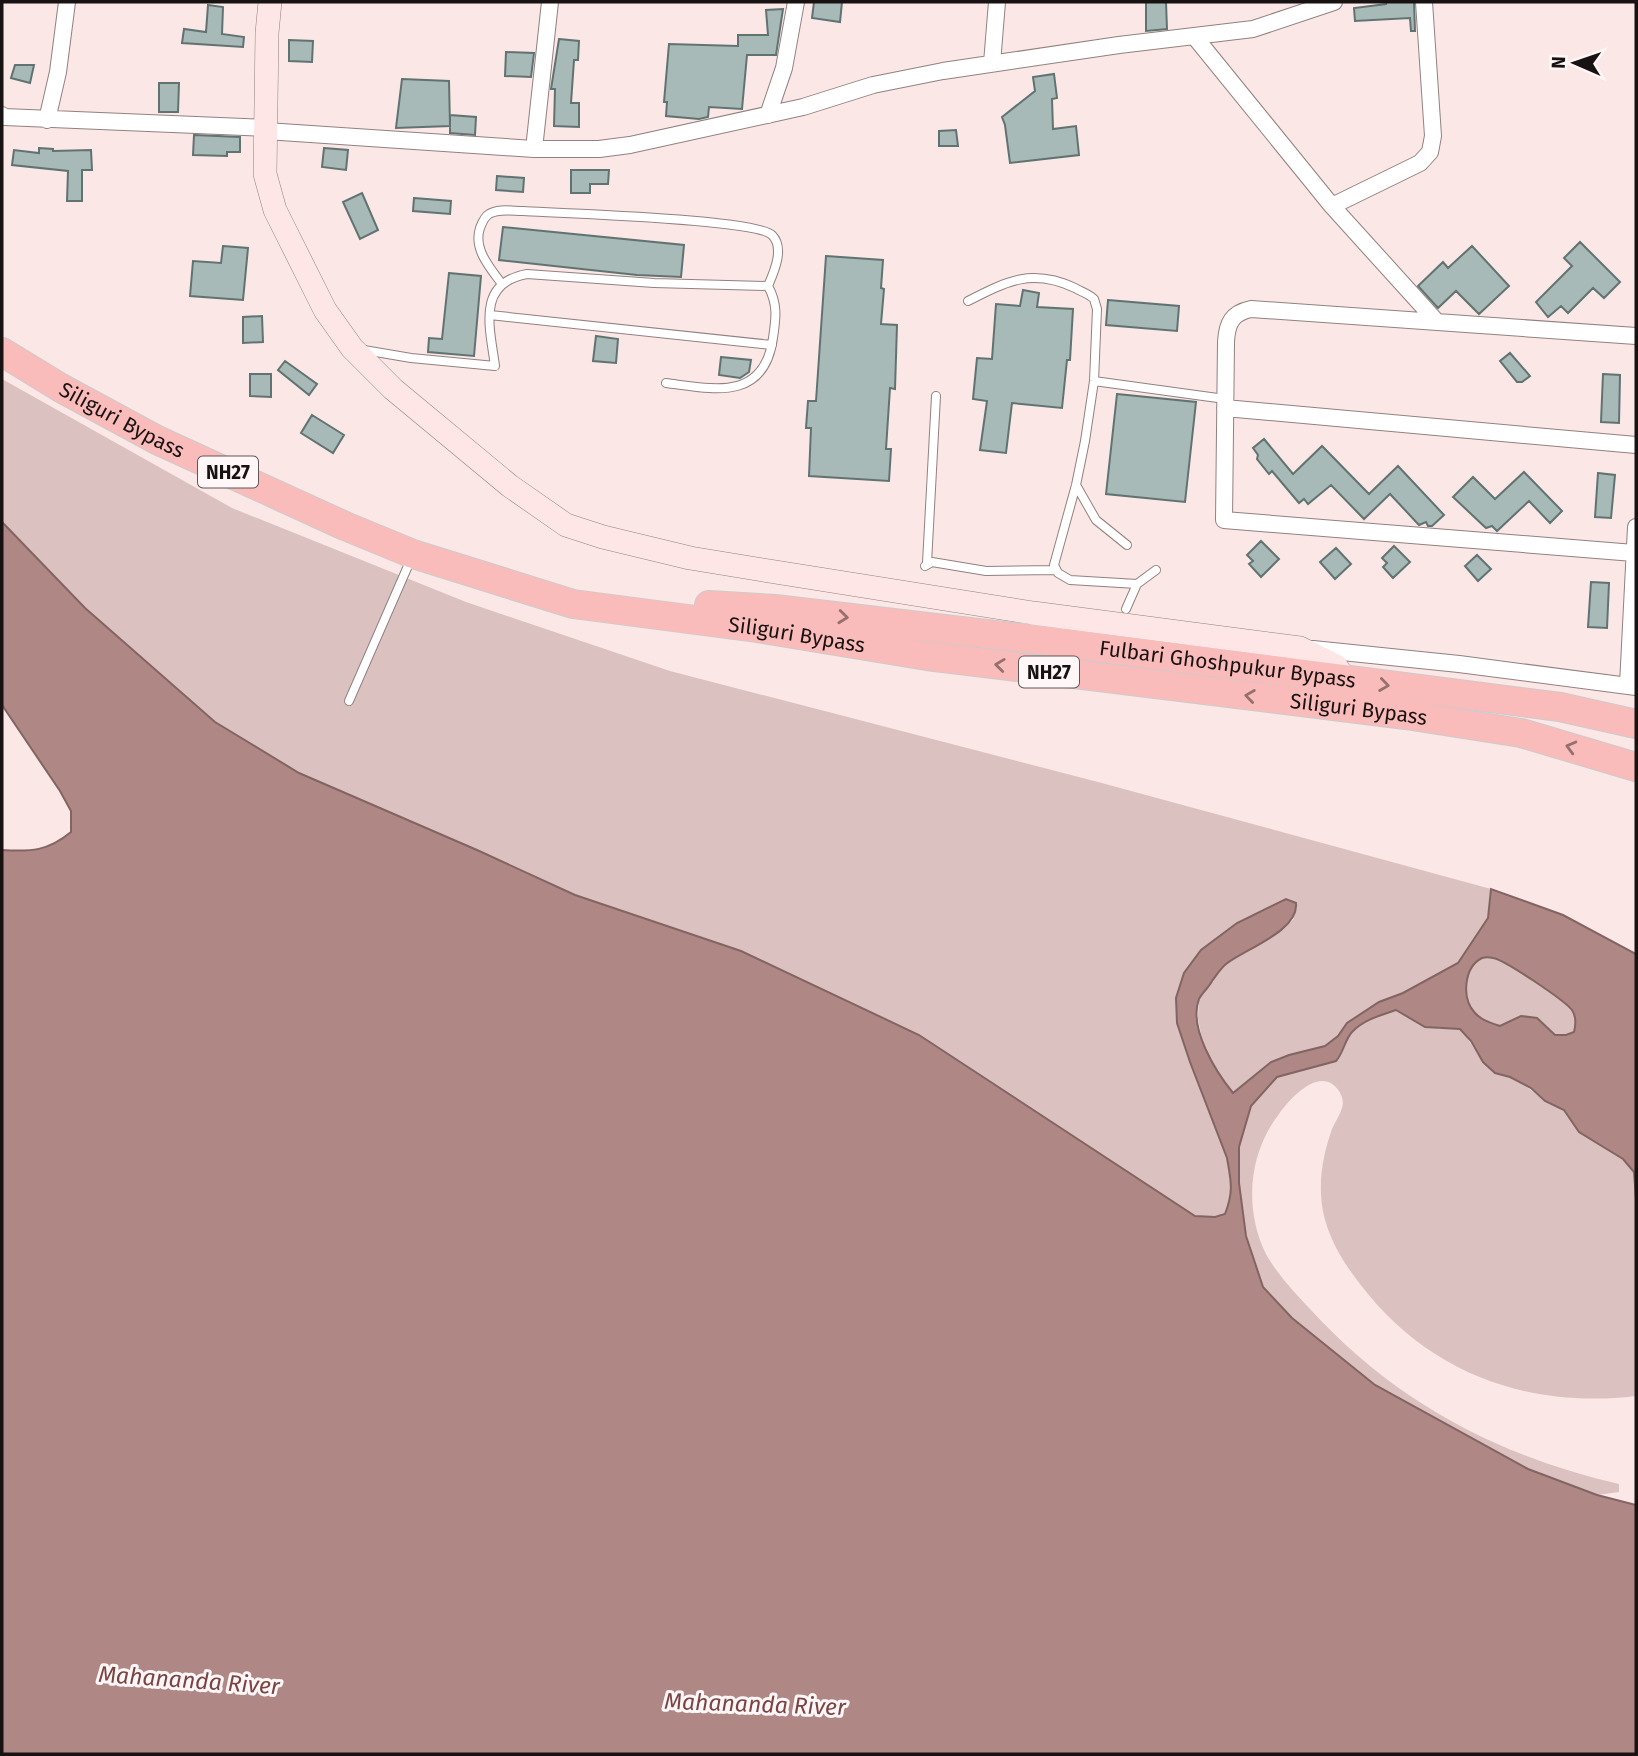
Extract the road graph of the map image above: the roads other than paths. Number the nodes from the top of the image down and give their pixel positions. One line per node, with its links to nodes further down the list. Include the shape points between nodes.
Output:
1 (67, 2): 12 (street)
2 (271, 2): 13 (main road)
3 (550, 2): 14 (street)
4 (796, 2): 10 (street, via 784,68)
5 (997, 2): 9 (street)
6 (1334, 2): 8 (street, via 1253,29)
7 (1424, 2): 15 (street, via 1433,136 1430,152 1420,163)
8 (1194, 36): 9 (street); 15 (street)
9 (992, 62): 10 (street, via 873,85)
10 (768, 115): 14 (street, via 630,145)
11 (2, 116): 12 (street)
12 (47, 120): 13 (street)
13 (266, 129): 14 (street); 23 (main road, via 265,174 275,210 325,310)
14 (534, 149)
15 (1332, 206): 20 (street)
16 (502, 284): 17 (lane, via 535,273); 17 (lane, via 481,253 478,235 489,214 523,211 758,228 777,242 776,265); 19 (lane, via 491,300)
17 (768, 286): 22 (lane, via 776,307)
18 (968, 301): 25 (lane, via 1003,284 1031,278 1057,281 1090,296 1097,303)
19 (489, 315): 22 (lane); 23 (lane, via 495,366)
20 (1437, 322): 21 (street); 28 (street, via 1251,309 1239,312 1226,331)
21 (1636, 336)
22 (772, 345): 26 (lane, via 763,368 746,385 718,389)
23 (352, 348): 40 (main road, via 393,389 510,486 566,525 584,531 690,558 922,597)
24 (2, 352): 34 (highway, Siliguri Bypass / NH27, via 157,440)
25 (1094, 381): 28 (lane); 30 (lane)
26 (666, 383)
27 (936, 396): 36 (lane, via 926,564 986,571)
28 (1225, 403): 29 (street); 33 (street, via 1224,520)
29 (1636, 445)
30 (1076, 485): 32 (lane, via 1096,520); 36 (lane)
31 (1636, 527): 33 (street)
32 (1127, 545)
33 (1634, 553): 42 (street)
34 (413, 555): 35 (highway, Siliguri Bypass / NH27); 43 (lane)
35 (464, 569): 41 (highway, Fulbari Ghoshpukur Bypass / NH27, one-way to 41, via 632,601 775,609); 45 (highway, Siliguri Bypass / NH27, one-way to 35, via 1521,733 1406,715 927,656 573,604)
36 (1055, 570): 38 (lane, via 1070,580)
37 (1156, 570): 38 (lane)
38 (1137, 584): 39 (lane)
39 (1126, 609)
40 (1300, 648): 41 (main road, via 1336,666); 42 (street)
41 (1345, 680): 44 (highway, Fulbari Ghoshpukur Bypass / NH27, one-way to 44, via 1560,707)
42 (1632, 686)
43 (349, 701)
44 (1636, 724)
45 (1636, 766)

